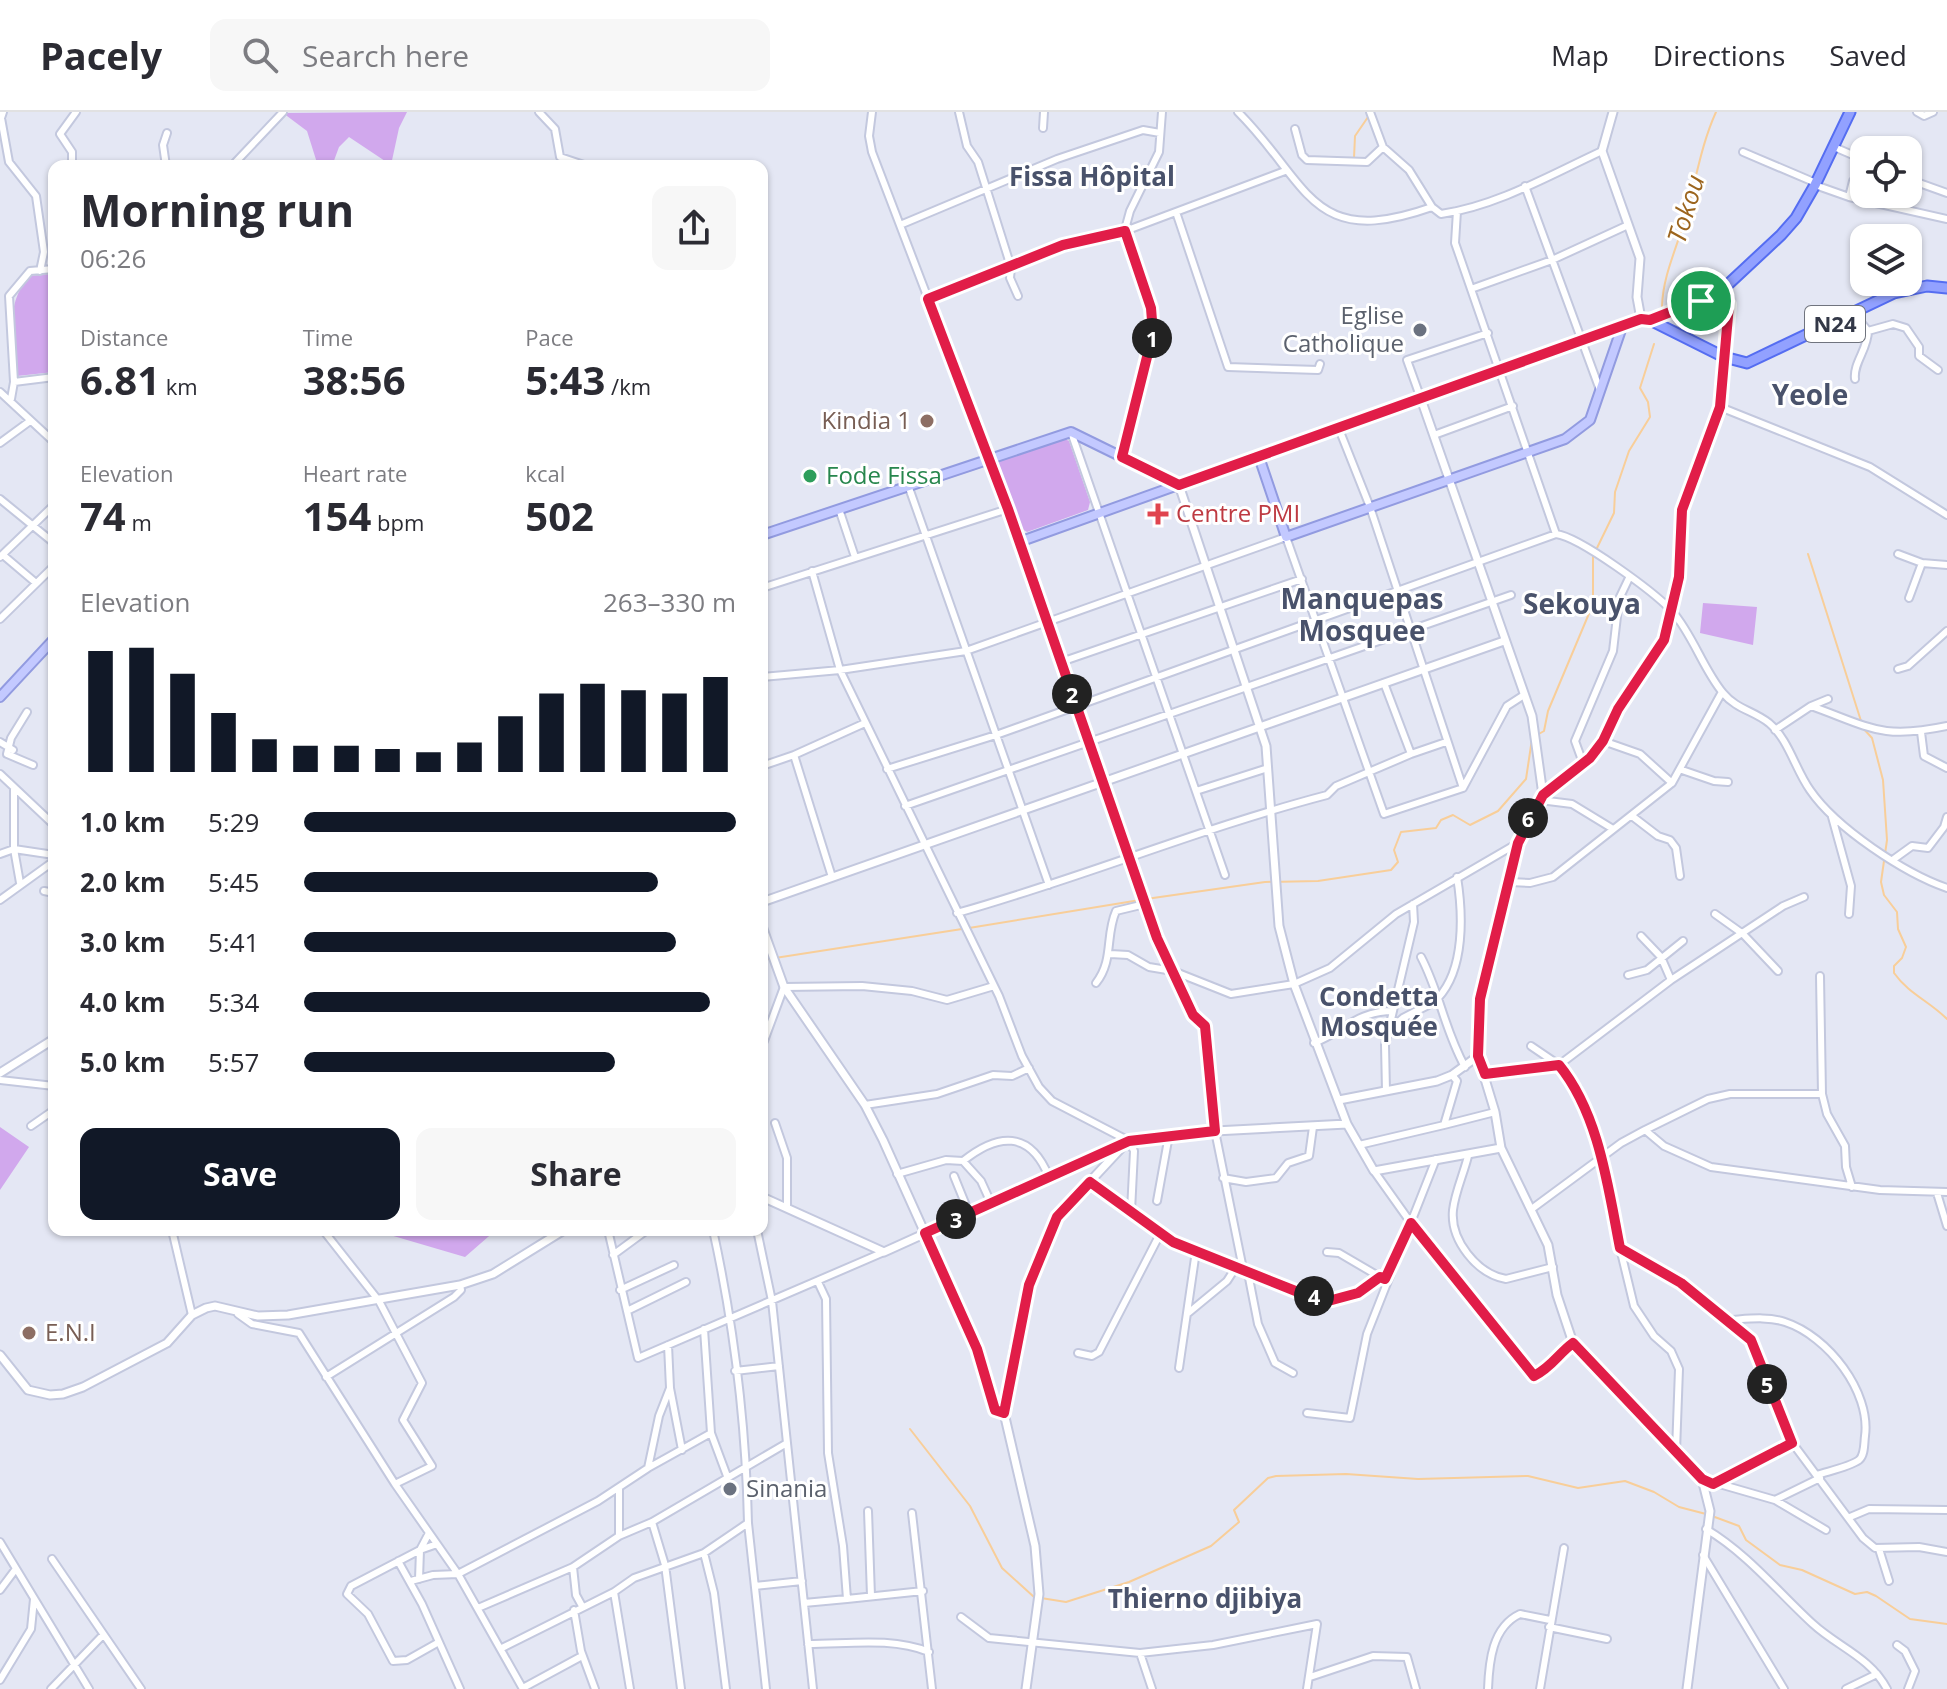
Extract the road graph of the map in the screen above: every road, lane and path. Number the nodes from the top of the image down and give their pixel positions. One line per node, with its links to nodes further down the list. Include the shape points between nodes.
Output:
1 (3, 112): 15 (street)
2 (76, 112): 25 (street, via 60,134)
3 (283, 112): 27 (street)
4 (539, 112): 28 (street, via 555,129 560,157)
5 (872, 112): 43 (street, via 872,152)
6 (959, 112): 35 (street)
7 (1044, 112): 16 (street)
8 (1162, 112): 19 (street)
9 (1238, 112): 31 (street)
10 (1370, 112): 20 (street)
11 (1613, 112): 22 (street)
12 (1850, 112): 21 (main road)
13 (1917, 112): 14 (street)
14 (1933, 112)
15 (0, 118): 30 (street)
16 (1043, 128)
17 (1295, 129): 20 (street, via 1307,160 1367,162)
18 (167, 133): 26 (street)
19 (1160, 133): 35 (street, via 1143,130); 45 (street, via 1159,152)
20 (1383, 147): 39 (street, via 1409,170)
21 (1834, 147): 24 (street); 32 (main road)
22 (1602, 151): 34 (street); 44 (street)
23 (1743, 152): 32 (street)
24 (1850, 154)
25 (72, 160)
26 (165, 160)
27 (238, 160)
28 (569, 160)
29 (0, 162): 30 (street)
30 (9, 162): 49 (street, via 36,196 44,252)
31 (1285, 171): 39 (street, via 1316,205 1363,223); 41 (street)
32 (1816, 184): 38 (street); 50 (main road, via 1796,218)
33 (1922, 184): 37 (street)
34 (1525, 186): 40 (street); 46 (street)
35 (985, 189): 43 (street); 47 (street)
36 (1850, 193): 38 (street)
37 (1947, 193)
38 (1849, 197): 42 (street)
39 (1432, 207): 40 (street, via 1441,214)
40 (1457, 211): 52 (street, via 1455,243)
41 (1176, 212): 45 (street); 64 (street, via 1228,367 1318,370)
42 (1947, 219)
43 (900, 225): 55 (street)
44 (1626, 226): 46 (street); 58 (street, via 1640,258 1637,297)
45 (1125, 231): 47 (street, via 1063,245); 83 (street, via 1151,308 1153,333)
46 (1552, 260): 52 (street); 62 (street)
47 (1011, 267): 53 (street); 55 (street)
48 (48, 270): 49 (street)
49 (40, 271): 69 (street, via 30,271 9,296)
50 (1725, 288): 54 (main road); 56 (street)
51 (1947, 288): 57 (main road, N24, via 1910,288)
52 (1471, 289): 61 (street)
53 (1018, 296)
54 (1711, 296): 56 (street); 58 (main road)
55 (928, 299): 85 (street)
56 (1729, 305): 63 (street)
57 (1854, 314): 60 (street); 63 (main road, N24, via 1755,361 1738,363)
58 (1646, 320): 59 (main road); 63 (main road, N24)
59 (1622, 327): 62 (main road); 70 (main road)
60 (1868, 331): 66 (street, via 1893,324 1906,328 1919,356); 68 (street)
61 (1488, 333): 65 (street); 73 (street, via 1407,360)
62 (1582, 341): 65 (main road); 70 (street)
63 (1724, 357): 75 (street)
64 (1320, 364)
65 (1501, 370): 73 (main road); 74 (street)
66 (1938, 370)
67 (48, 378): 69 (street)
68 (1855, 379)
69 (14, 382): 72 (street)
70 (1600, 390): 82 (main road, via 1581,430)
71 (0, 392): 72 (street)
72 (11, 399): 76 (street)
73 (1421, 399): 77 (main road); 79 (street)
74 (1513, 406): 79 (street); 82 (street)
75 (1720, 407): 95 (street, via 1870,467); 122 (street, via 1682,510 1679,577)
76 (30, 421): 80 (street); 81 (street)
77 (1339, 429): 84 (main road); 90 (street)
78 (1071, 432): 83 (main road); 85 (main road); 94 (street)
79 (1434, 435): 86 (street)
80 (48, 437)
81 (0, 443)
82 (1529, 452): 86 (main road); 98 (street)
83 (1122, 457): 88 (main road)
84 (1259, 457): 88 (main road); 100 (main road)
85 (989, 458): 87 (main road); 92 (main road)
86 (1449, 480): 90 (main road); 106 (street)
87 (908, 485): 91 (main road); 99 (street)
88 (1179, 485): 94 (main road); 109 (street)
89 (0, 499): 96 (street)
90 (1370, 507): 100 (main road); 116 (street)
91 (839, 509): 97 (main road); 105 (street)
92 (1008, 509): 99 (street); 102 (main road)
93 (48, 511): 96 (street)
94 (1100, 513): 102 (main road); 117 (street)
95 (1947, 515)
96 (34, 525): 101 (street); 104 (street)
97 (768, 533)
98 (1556, 534): 106 (street); 112 (street, via 1591,547)
99 (926, 536): 105 (street); 132 (street)
100 (1286, 537): 109 (street); 113 (street)
101 (48, 538)
102 (1019, 542): 125 (street)
103 (1898, 554): 107 (street)
104 (1, 556): 114 (street)
105 (855, 557): 110 (street)
106 (1476, 561): 116 (street); 120 (street)
107 (1922, 563): 108 (street); 119 (street)
108 (1947, 565)
109 (1205, 567): 117 (street); 121 (street)
110 (812, 571): 115 (street); 137 (street)
111 (48, 572): 114 (street)
112 (1629, 578): 122 (street); 164 (street, via 1619,599 1613,651 1575,741)
113 (1302, 579): 121 (street); 123 (street)
114 (36, 583): 124 (street)
115 (768, 586)
116 (1396, 589): 123 (street); 126 (street)
117 (1128, 594): 125 (street); 128 (street)
118 (1511, 595): 120 (street)
119 (1909, 598)
120 (1489, 602): 126 (street); 129 (street)
121 (1220, 608): 128 (street); 131 (street)
122 (1671, 610): 142 (street); 157 (street, via 1664,640)
123 (1315, 618): 131 (street); 133 (street)
124 (0, 619)
125 (1048, 623): 132 (street); 134 (street)
126 (1411, 629): 133 (street); 135 (street)
127 (1947, 631): 136 (street)
128 (1142, 634): 134 (street); 139 (street)
129 (1504, 641): 135 (street); 143 (street)
130 (48, 645): 144 (main road)
131 (1234, 647): 139 (street); 141 (street)
132 (966, 651): 137 (street); 156 (street)
133 (1329, 658): 141 (street); 145 (street)
134 (1061, 662): 147 (street)
135 (1426, 669): 140 (street); 158 (street)
136 (1898, 669)
137 (840, 670): 138 (street); 151 (street)
138 (768, 676)
139 (1156, 676): 147 (street); 150 (street)
140 (1384, 683): 145 (street); 162 (street)
141 (1247, 687): 150 (street); 153 (street)
142 (1722, 692): 154 (street); 170 (street)
143 (1524, 695): 178 (street, via 1507,706); 180 (street, via 1536,734)
144 (0, 697)
145 (1341, 698): 153 (street); 172 (street)
146 (1828, 699): 148 (street)
147 (1076, 706): 156 (street); 159 (street)
148 (1811, 706): 154 (street); 155 (street, via 1876,732)
149 (27, 712): 160 (street)
150 (1169, 715): 159 (street); 161 (street)
151 (865, 723): 163 (street); 169 (street)
152 (1947, 726): 155 (street)
153 (1261, 727): 161 (street); 167 (street)
154 (1775, 730): 185 (street, via 1812,794)
155 (1921, 732): 168 (street, via 1924,756)
156 (996, 735): 169 (street); 171 (street)
157 (1603, 741): 164 (street); 176 (street, via 1640,754)
158 (1446, 742): 162 (street); 178 (street)
159 (1089, 743): 171 (street); 174 (street)
160 (7, 746): 166 (street, via 12,759)
161 (1183, 754): 174 (street); 179 (street)
162 (1411, 754): 172 (street)
163 (794, 755): 165 (street); 200 (street)
164 (1583, 763): 180 (street)
165 (768, 764)
166 (33, 765)
167 (1268, 768): 179 (street); 182 (street)
168 (1947, 768)
169 (887, 769): 181 (street)
170 (1682, 770): 175 (street); 176 (street)
171 (1009, 771): 181 (street); 183 (street)
172 (1369, 772): 178 (street, via 1384,814); 182 (street, via 1327,795)
173 (0, 774): 177 (street)
174 (1102, 782): 183 (street); 195 (street)
175 (1728, 782)
176 (1672, 783): 184 (street)
177 (14, 788): 187 (street); 192 (street)
178 (1463, 788)
179 (1196, 791): 188 (street)
180 (1541, 797): 189 (street, via 1572,804); 190 (street)
181 (905, 806): 191 (street)
182 (1271, 809): 188 (street); 229 (street, via 1279,926)
183 (1023, 810): 191 (street); 204 (street)
184 (1632, 816): 189 (street); 199 (street, via 1670,840)
185 (1832, 817): 196 (street); 215 (street, via 1851,886)
186 (1947, 817): 196 (street, via 1928,848 1912,846)
187 (48, 819)
188 (1209, 828): 195 (street); 198 (street)
189 (1613, 829): 202 (street, via 1553,877)
190 (1518, 843): 201 (street); 202 (street)
191 (925, 845): 200 (street); 213 (street)
192 (14, 849): 193 (street); 194 (street); 203 (street)
193 (0, 854)
194 (48, 854)
195 (1127, 856): 204 (street); 211 (street)
196 (1888, 856): 205 (street)
197 (48, 868): 203 (street)
198 (1225, 875)
199 (1680, 876)
200 (832, 877): 210 (street)
201 (1457, 877): 212 (street); 232 (street, via 1459,938 1452,975)
202 (1510, 882): 239 (street, via 1480,999)
203 (20, 883): 209 (street)
204 (1049, 885): 213 (street)
205 (1946, 888)
206 (44, 891): 207 (street)
207 (48, 892)
208 (1804, 897): 216 (street)
209 (0, 900)
210 (768, 900)
211 (1144, 901): 220 (street, via 1116,911); 223 (street)
212 (1413, 904): 229 (street, via 1330,968); 233 (street, via 1414,922)
213 (957, 913): 230 (street)
214 (1715, 914): 216 (street)
215 (1849, 914)
216 (1743, 934): 224 (street); 227 (street)
217 (1641, 936): 222 (street)
218 (1683, 941): 222 (street)
219 (768, 946): 231 (street)
220 (1110, 954): 223 (street); 228 (street)
221 (1421, 957): 232 (street)
222 (1661, 957): 225 (street, via 1647,970); 227 (street)
223 (1173, 971): 229 (street, via 1231,994); 260 (street, via 1193,1015 1205,1026)
224 (1778, 971)
225 (1628, 975)
226 (1820, 976): 249 (street)
227 (1671, 980): 240 (street)
228 (1096, 983)
229 (1294, 984): 237 (street)
230 (994, 986): 231 (street, via 947,1000 862,986); 242 (street)
231 (784, 987): 234 (street); 251 (street)
232 (1438, 999): 235 (street); 241 (street, via 1444,1025)
233 (1393, 1011): 235 (street); 237 (street, via 1342,1025 1333,1036)
234 (768, 1030)
235 (1389, 1030): 248 (street, via 1383,1069)
236 (48, 1043): 243 (street)
237 (1314, 1043): 250 (street)
238 (1531, 1046): 240 (street)
239 (1478, 1056): 241 (street); 244 (street)
240 (1559, 1065): 244 (street); 267 (street, via 1578,1088)
241 (1465, 1067): 245 (street)
242 (1029, 1068): 251 (street, via 937,1094); 262 (street, via 1052,1101)
243 (0, 1073)
244 (1485, 1074): 252 (street)
245 (1452, 1075): 248 (street); 256 (street, via 1457,1081)
246 (0, 1080): 247 (street)
247 (48, 1085)
248 (1386, 1091): 250 (street)
249 (1822, 1094): 259 (street, via 1730,1094); 275 (street, via 1845,1146)
250 (1339, 1100): 255 (street)
251 (865, 1105): 270 (street)
252 (1495, 1112): 256 (street); 264 (street)
253 (48, 1114): 257 (street)
254 (775, 1123): 281 (street, via 787,1158)
255 (1347, 1124): 258 (street); 263 (street)
256 (1444, 1125): 263 (street)
257 (31, 1126)
258 (1313, 1127): 260 (street); 273 (street, via 1309,1156 1288,1163 1276,1178)
259 (1645, 1130): 267 (street); 275 (street, via 1664,1146 1711,1167)
260 (1215, 1131): 261 (street); 273 (street)
261 (1169, 1135): 262 (street); 279 (street)
262 (1129, 1141): 272 (street); 274 (street); 283 (street, via 1134,1151)
263 (1359, 1145): 269 (street)
264 (1501, 1148): 265 (street); 282 (street)
265 (1468, 1156): 266 (street); 302 (street, via 1453,1210 1462,1246 1472,1260 1506,1279)
266 (1436, 1159): 269 (street); 285 (street)
267 (1602, 1159): 282 (street); 296 (street)
268 (963, 1161): 270 (street, via 946,1160); 272 (street, via 982,1146 1012,1139 1041,1158); 280 (street)
269 (1374, 1171): 285 (street)
270 (897, 1174): 287 (street)
271 (954, 1176): 284 (street)
272 (1049, 1177): 280 (street)
273 (1223, 1178): 303 (street)
274 (1090, 1182): 283 (street); 329 (street, via 1057,1217 1029,1285)
275 (1852, 1187): 277 (street)
276 (1947, 1192): 277 (street)
277 (1937, 1193): 286 (street)
278 (768, 1199): 281 (street)
279 (1157, 1201)
280 (991, 1203): 284 (street)
281 (787, 1207): 298 (street)
282 (1533, 1208): 302 (street)
283 (1131, 1211): 288 (street)
284 (969, 1213): 287 (street)
285 (1411, 1223): 304 (street); 319 (street, via 1534,1376 1553,1366)
286 (1947, 1226)
287 (925, 1233): 298 (street); 329 (street, via 977,1349 995,1410)
288 (1160, 1234): 297 (street); 321 (street, via 1099,1352)
289 (173, 1236): 314 (street)
290 (328, 1236): 309 (street)
291 (554, 1236): 307 (street, via 493,1274)
292 (609, 1236): 300 (street)
293 (639, 1236): 300 (street)
294 (714, 1236): 315 (street)
295 (758, 1236): 310 (street)
296 (1620, 1248): 316 (street, via 1681,1283); 335 (street, via 1634,1306 1679,1369)
297 (1196, 1251): 303 (street); 313 (street)
298 (884, 1252): 306 (street)
299 (1327, 1252): 304 (street, via 1339,1253)
300 (613, 1255): 308 (street)
301 (674, 1265): 308 (street)
302 (1553, 1267): 319 (street)
303 (1239, 1268): 304 (street, via 1332,1300); 313 (street); 326 (street, via 1249,1278 1258,1324 1275,1363)
304 (1383, 1278): 330 (street, via 1350,1418)
305 (686, 1282): 311 (street)
306 (818, 1282): 310 (street); 379 (street, via 826,1299 828,1453)
307 (460, 1285): 309 (street); 318 (street, via 454,1297)
308 (620, 1290): 311 (street)
309 (379, 1301): 312 (street, via 288,1315); 318 (street)
310 (772, 1301): 315 (street); 323 (street)
311 (627, 1311): 320 (street, via 638,1358)
312 (238, 1314): 314 (street, via 215,1306); 327 (street, via 252,1324 299,1333)
313 (1187, 1314): 324 (street)
314 (192, 1315): 322 (street, via 167,1343 63,1394 28,1390)
315 (732, 1316): 317 (street); 325 (street)
316 (1729, 1320): 333 (street, via 1751,1340); 339 (street, via 1767,1319 1800,1328 1839,1362 1854,1383 1868,1416 1863,1453 1859,1460)
317 (704, 1329): 320 (street); 331 (street)
318 (394, 1332): 327 (street); 341 (street, via 422,1383 403,1420 432,1466)
319 (1573, 1343): 335 (street)
320 (668, 1345): 328 (street)
321 (1078, 1353)
322 (0, 1355)
323 (779, 1366): 325 (street); 332 (street)
324 (1179, 1368)
325 (735, 1371): 336 (street)
326 (1293, 1373)
327 (326, 1377): 341 (street)
328 (670, 1388): 334 (street); 337 (street)
329 (1004, 1413): 389 (street, via 1035,1546 1039,1597)
330 (1307, 1413)
331 (711, 1433): 334 (street); 338 (street)
332 (787, 1443): 336 (street); 371 (street)
333 (1792, 1443): 339 (street); 342 (street)
334 (682, 1450): 337 (street)
335 (1676, 1451): 340 (street)
336 (747, 1467): 338 (street); 350 (street)
337 (648, 1468): 343 (street)
338 (727, 1476): 349 (street)
339 (1819, 1476): 344 (street); 348 (street)
340 (1702, 1479): 342 (street); 351 (street, via 1710,1514)
341 (395, 1484): 353 (street)
342 (1713, 1484): 344 (street)
343 (619, 1488): 354 (street); 368 (street)
344 (1775, 1500): 352 (street)
345 (1947, 1510): 348 (street, via 1869,1509)
346 (868, 1511): 377 (street)
347 (912, 1513): 375 (street)
348 (1850, 1517): 358 (street, via 1863,1538)
349 (652, 1522): 354 (street); 365 (street)
350 (748, 1523): 361 (street); 373 (street)
351 (1706, 1529): 362 (street); 397 (street, via 1736,1549 1814,1625)
352 (1826, 1530)
353 (429, 1533): 356 (street); 359 (street)
354 (619, 1536): 366 (street)
355 (0, 1542): 367 (street)
356 (437, 1544): 359 (street); 368 (street)
357 (1564, 1548): 385 (street)
358 (1879, 1549): 360 (street); 372 (street)
359 (420, 1550): 364 (street); 369 (street)
360 (1947, 1552)
361 (704, 1553): 365 (street); 408 (street)
362 (1703, 1554): 418 (street); 419 (street)
363 (52, 1559): 386 (street)
364 (398, 1561): 370 (street); 388 (street, via 351,1586 347,1594 368,1614 393,1661 407,1660)
365 (665, 1565): 376 (street); 407 (street)
366 (573, 1567): 381 (street); 382 (street)
367 (15, 1570): 374 (street); 378 (street)
368 (458, 1574): 369 (street); 382 (street)
369 (419, 1579): 370 (street)
370 (411, 1581): 388 (street)
371 (802, 1581): 373 (street); 380 (street)
372 (1889, 1581)
373 (755, 1586): 409 (street)
374 (0, 1590)
375 (923, 1591): 377 (street); 393 (street)
376 (614, 1592): 381 (street); 406 (street)
377 (871, 1596): 379 (street)
378 (34, 1599): 396 (street); 399 (street, via 31,1629)
379 (847, 1599): 380 (street)
380 (804, 1603): 390 (street)
381 (582, 1606): 383 (street)
382 (478, 1608): 392 (street)
383 (574, 1610): 392 (street); 395 (street)
384 (961, 1617): 389 (street, via 989,1638)
385 (1550, 1624): 387 (street); 416 (street, via 1520,1614 1507,1624 1489,1659); 417 (street)
386 (103, 1635): 396 (street); 403 (street)
387 (1607, 1639)
388 (439, 1642): 404 (street)
389 (1032, 1642): 394 (street); 412 (street)
390 (808, 1644): 393 (street, via 911,1645); 410 (street)
391 (1897, 1645): 422 (street, via 1915,1671)
392 (502, 1648): 400 (street)
393 (929, 1652): 411 (street)
394 (1140, 1653): 398 (street, via 1317,1624); 413 (street)
395 (582, 1656): 400 (street); 405 (street)
396 (76, 1663): 401 (street); 402 (street)
397 (1877, 1674): 420 (street); 421 (street)
398 (1310, 1677): 414 (street); 415 (street, via 1385,1654 1407,1657)
399 (0, 1680)
400 (523, 1688)
401 (51, 1689)
402 (89, 1689)
403 (141, 1689)
404 (460, 1689)
405 (595, 1689)
406 (630, 1689)
407 (681, 1689)
408 (726, 1689)
409 (766, 1689)
410 (813, 1689)
411 (932, 1689)
412 (1026, 1689)
413 (1152, 1689)
414 (1307, 1689)
415 (1416, 1689)
416 (1488, 1689)
417 (1540, 1689)
418 (1687, 1689)
419 (1784, 1689)
420 (1846, 1689)
421 (1887, 1689)
422 (1908, 1689)

